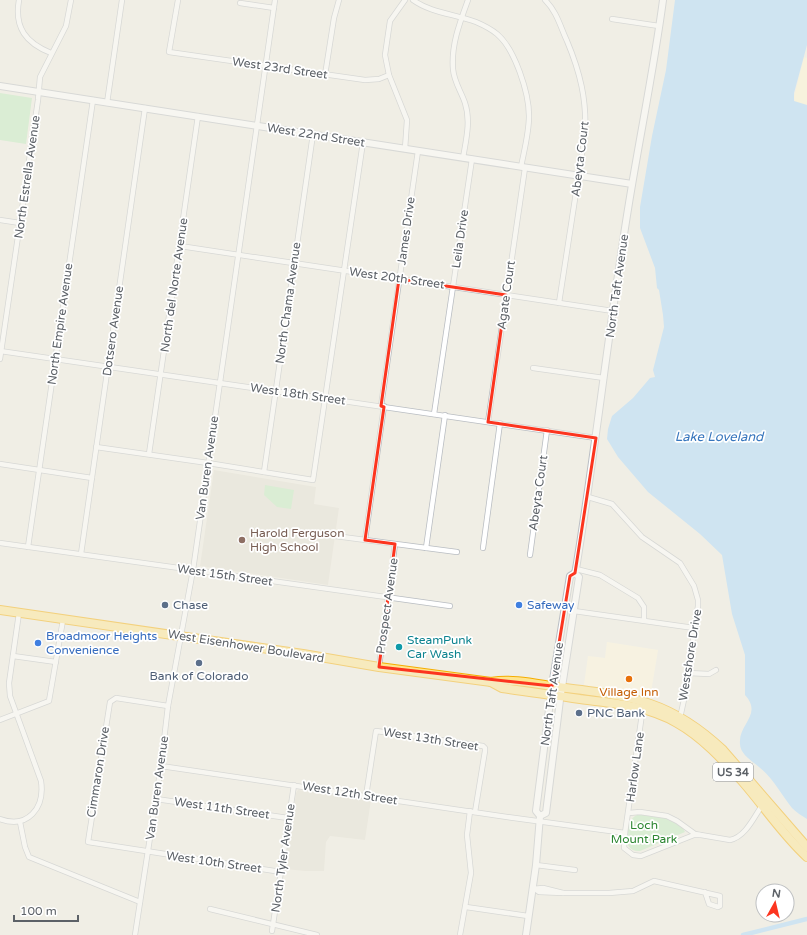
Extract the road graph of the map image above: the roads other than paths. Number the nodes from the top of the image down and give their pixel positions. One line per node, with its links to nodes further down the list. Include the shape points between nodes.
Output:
1 (18, 0): 17 (street, via 19,22 25,36 35,46)
2 (70, 0): 17 (street, North Estrella Avenue, via 66,26)
3 (122, 0): 24 (street)
4 (178, 0): 18 (street, West 23rd Street, via 169,52)
5 (275, 0): 13 (street, Van Buren Avenue)
6 (339, 0): 19 (street)
7 (404, 0): 20 (street, via 389,24 385,56)
8 (412, 0): 14 (street, Agate Court, via 432,10)
9 (468, 0): 14 (street)
10 (545, 0): 35 (street, Abeyta Court, via 555,12 582,82 586,117)
11 (663, 0): 16 (main road, North Taft Avenue)
12 (240, 3): 13 (street)
13 (274, 8): 18 (street, Van Buren Avenue)
14 (462, 18): 32 (street, via 454,47 453,62 456,82 467,115); 34 (street, Agate Court, via 498,34 508,47 519,73 526,93 529,114)
15 (612, 19): 16 (street)
16 (659, 26): 36 (main road, North Taft Avenue)
17 (51, 53): 22 (street, North Estrella Avenue, via 40,78)
18 (266, 66): 19 (street, West 23rd Street); 27 (street, Van Buren Avenue)
19 (325, 75): 20 (street, West 23rd Street, via 365,80)
20 (390, 75): 30 (street, via 407,120)
21 (0, 86): 22 (main road, West 22nd Street)
22 (38, 92): 23 (main road, West 22nd Street); 38 (street, North Estrella Avenue)
23 (93, 100): 24 (main road, West 22nd Street); 49 (street, North Empire Avenue)
24 (108, 103): 25 (main road, West 22nd Street)
25 (145, 108): 26 (main road, West 22nd Street); 51 (street, Dotsero Avenue)
26 (198, 116): 27 (main road, West 22nd Street); 39 (street, North del Norte Avenue)
27 (256, 125): 28 (main road, West 22nd Street); 40 (street, Van Buren Avenue)
28 (313, 134): 29 (main road, West 22nd Street); 41 (street, North Chama Avenue)
29 (363, 142): 30 (main road, West 22nd Street); 42 (street)
30 (405, 149): 31 (main road, West 22nd Street)
31 (418, 151): 32 (main road, West 22nd Street); 43 (street, James Drive)
32 (463, 158): 33 (main road, West 22nd Street)
33 (472, 159): 34 (main road, West 22nd Street); 44 (street, Leila Drive)
34 (523, 168): 35 (main road, West 22nd Street); 45 (street, Agate Court)
35 (578, 176): 36 (main road, West 22nd Street); 46 (street, Abeyta Court)
36 (632, 184): 47 (main road, North Taft Avenue)
37 (0, 220): 38 (street)
38 (20, 223): 48 (street, North Estrella Avenue)
39 (180, 246): 40 (street, West 20th Street); 53 (street, North del Norte Avenue)
40 (238, 255): 41 (street, West 20th Street); 55 (street, Van Buren Avenue)
41 (294, 263): 42 (street, West 20th Street); 56 (street, North Chama Avenue)
42 (344, 270): 43 (street, West 20th Street); 57 (street)
43 (399, 279): 44 (street, West 20th Street); 58 (street, James Drive)
44 (453, 287): 45 (street, West 20th Street); 59 (street, Leila Drive)
45 (506, 295): 46 (street, West 20th Street); 61 (street, Agate Court)
46 (559, 303): 47 (street, West 20th Street)
47 (613, 311): 54 (main road, North Taft Avenue)
48 (1, 351): 49 (street, West 18th Street); 50 (street, North Estrella Avenue)
49 (55, 358): 51 (street, West 18th Street); 69 (street, North Empire Avenue)
50 (0, 359)
51 (108, 366): 53 (street, West 18th Street); 65 (street, Dotsero Avenue)
52 (533, 368): 54 (street)
53 (161, 374): 55 (street, West 18th Street); 66 (street, North del Norte Avenue)
54 (604, 378): 64 (main road, North Taft Avenue)
55 (219, 383): 56 (street, West 18th Street); 67 (street, Van Buren Avenue)
56 (276, 391): 57 (street, West 18th Street); 70 (street, North Chama Avenue)
57 (325, 398): 58 (street, West 18th Street); 70 (street, via 313,480)
58 (382, 406): 59 (street, West 18th Street); 74 (street, James Drive)
59 (434, 414): 60 (street, West 18th Street)
60 (445, 415): 61 (street, West 18th Street); 78 (street)
61 (488, 422): 62 (street, West 18th Street)
62 (500, 424): 63 (street, West 18th Street); 79 (street)
63 (547, 430): 64 (street, West 18th Street); 82 (street, Abeyta Court)
64 (596, 438): 72 (main road, North Taft Avenue)
65 (96, 447): 66 (street); 71 (street, Dotsero Avenue)
66 (149, 454): 67 (street)
67 (208, 463): 70 (street); 83 (street, Van Buren Avenue)
68 (0, 464): 69 (street)
69 (39, 470): 71 (street); 77 (street, North Empire Avenue)
70 (264, 472)
71 (92, 478): 81 (street, Dotsero Avenue)
72 (588, 497): 84 (main road, North Taft Avenue); 92 (street, Westshore Drive, via 612,504 642,537 680,563 697,592 698,606)
73 (335, 536): 74 (street)
74 (365, 540): 76 (street)
75 (0, 543): 77 (street, West 15th Street)
76 (395, 544): 78 (street); 85 (street, Prospect Avenue)
77 (28, 547): 81 (street, West 15th Street)
78 (426, 548): 80 (street)
79 (483, 548)
80 (457, 552)
81 (81, 554): 83 (street, West 15th Street)
82 (530, 555)
83 (193, 570): 85 (street, West 15th Street); 93 (street, Van Buren Avenue)
84 (576, 571): 88 (main road, North Taft Avenue, via 579,577); 91 (street, via 596,573 638,598 644,607); 100 (main road, North Taft Avenue, via 570,576)
85 (388, 598): 86 (street, West 15th Street); 96 (street, Prospect Avenue)
86 (450, 606)
87 (0, 610): 89 (highway, West Eisenhower Boulevard / US 34)
88 (574, 611): 91 (street); 101 (main road, North Taft Avenue)
89 (19, 613): 90 (highway, West Eisenhower Boulevard / US 34); 94 (street)
90 (63, 620): 93 (highway, West Eisenhower Boulevard / US 34); 95 (street)
91 (644, 620): 92 (street)
92 (694, 628): 98 (street, Westshore Drive)
93 (182, 636): 96 (highway, West Eisenhower Boulevard / US 34); 104 (street, Van Buren Avenue, via 178,644)
94 (13, 656): 95 (street); 105 (street, via 9,683)
95 (56, 662): 105 (street, via 50,701)
96 (379, 667): 99 (highway, West Eisenhower Boulevard / US 34)
97 (716, 670): 98 (street, via 709,674)
98 (688, 673): 107 (street, Westshore Drive)
99 (492, 682): 100 (highway, West Eisenhower Boulevard / US 34, via 503,680); 102 (highway, West Eisenhower Boulevard / US 34, via 502,688)
100 (552, 686): 101 (highway, West Eisenhower Boulevard / US 34); 102 (main road, North Taft Avenue)
101 (561, 692): 102 (highway, West Eisenhower Boulevard / US 34); 103 (highway, West Eisenhower Boulevard / US 34, via 612,703); 118 (main road, North Taft Avenue, via 546,813)
102 (551, 695): 118 (main road, North Taft Avenue, via 536,811)
103 (643, 705): 107 (highway, West Eisenhower Boulevard / US 34); 115 (street, Harlow Lane)
104 (168, 706): 108 (street, Van Buren Avenue); 123 (street, Cimmaron Drive, via 116,698 110,702 87,840 89,843)
105 (16, 714): 106 (street); 119 (street, via 41,781 42,793 40,804 32,815)
106 (0, 720)
107 (679, 720): 112 (highway, West Eisenhower Boulevard / US 34, via 700,730 723,750)
108 (161, 766): 109 (street, West 12th Street); 111 (street, Van Buren Avenue)
109 (294, 785): 110 (street, West 12th Street); 116 (street, North Tyler Avenue)
110 (366, 796): 113 (street, West 12th Street); 114 (street, West 13th Street, via 376,731 483,746 485,751)
111 (156, 799): 116 (street, West 11th Street); 123 (street, Van Buren Avenue)
112 (764, 803): 121 (street, via 744,832 734,839); 122 (highway, West Eisenhower Boulevard / US 34); 124 (highway, West Eisenhower Boulevard / US 34, via 786,836)
113 (470, 811): 114 (street, West 12th Street); 131 (street, via 467,835 471,873)
114 (475, 812): 118 (street, West 12th Street)
115 (629, 813): 120 (street, Harlow Lane); 121 (street, via 667,816 677,820 691,833)
116 (288, 818): 127 (street, North Tyler Avenue)
117 (0, 819): 119 (street)
118 (540, 819): 120 (street, West 12th Street); 125 (main road, North Taft Avenue)
119 (20, 822): 130 (street, via 29,857)
120 (624, 833): 121 (street, via 626,850 637,856)
121 (700, 835)
122 (807, 846)
123 (148, 852): 127 (street, West 10th Street); 130 (street, Van Buren Avenue)
124 (807, 857)
125 (536, 865): 126 (street); 128 (main road, North Taft Avenue)
126 (575, 870)
127 (281, 872): 134 (street, North Tyler Avenue)
128 (534, 889): 129 (street, via 539,892 609,894 633,891 654,881); 133 (main road, North Taft Avenue)
129 (705, 892)
130 (140, 902): 136 (street, Van Buren Avenue)
131 (466, 907): 133 (street); 138 (street)
132 (210, 909): 134 (street)
133 (528, 916): 139 (main road, North Taft Avenue)
134 (273, 924): 135 (street, North Tyler Avenue); 137 (street)
135 (272, 931)
136 (135, 935)
137 (317, 935)
138 (460, 935)
139 (526, 935)

